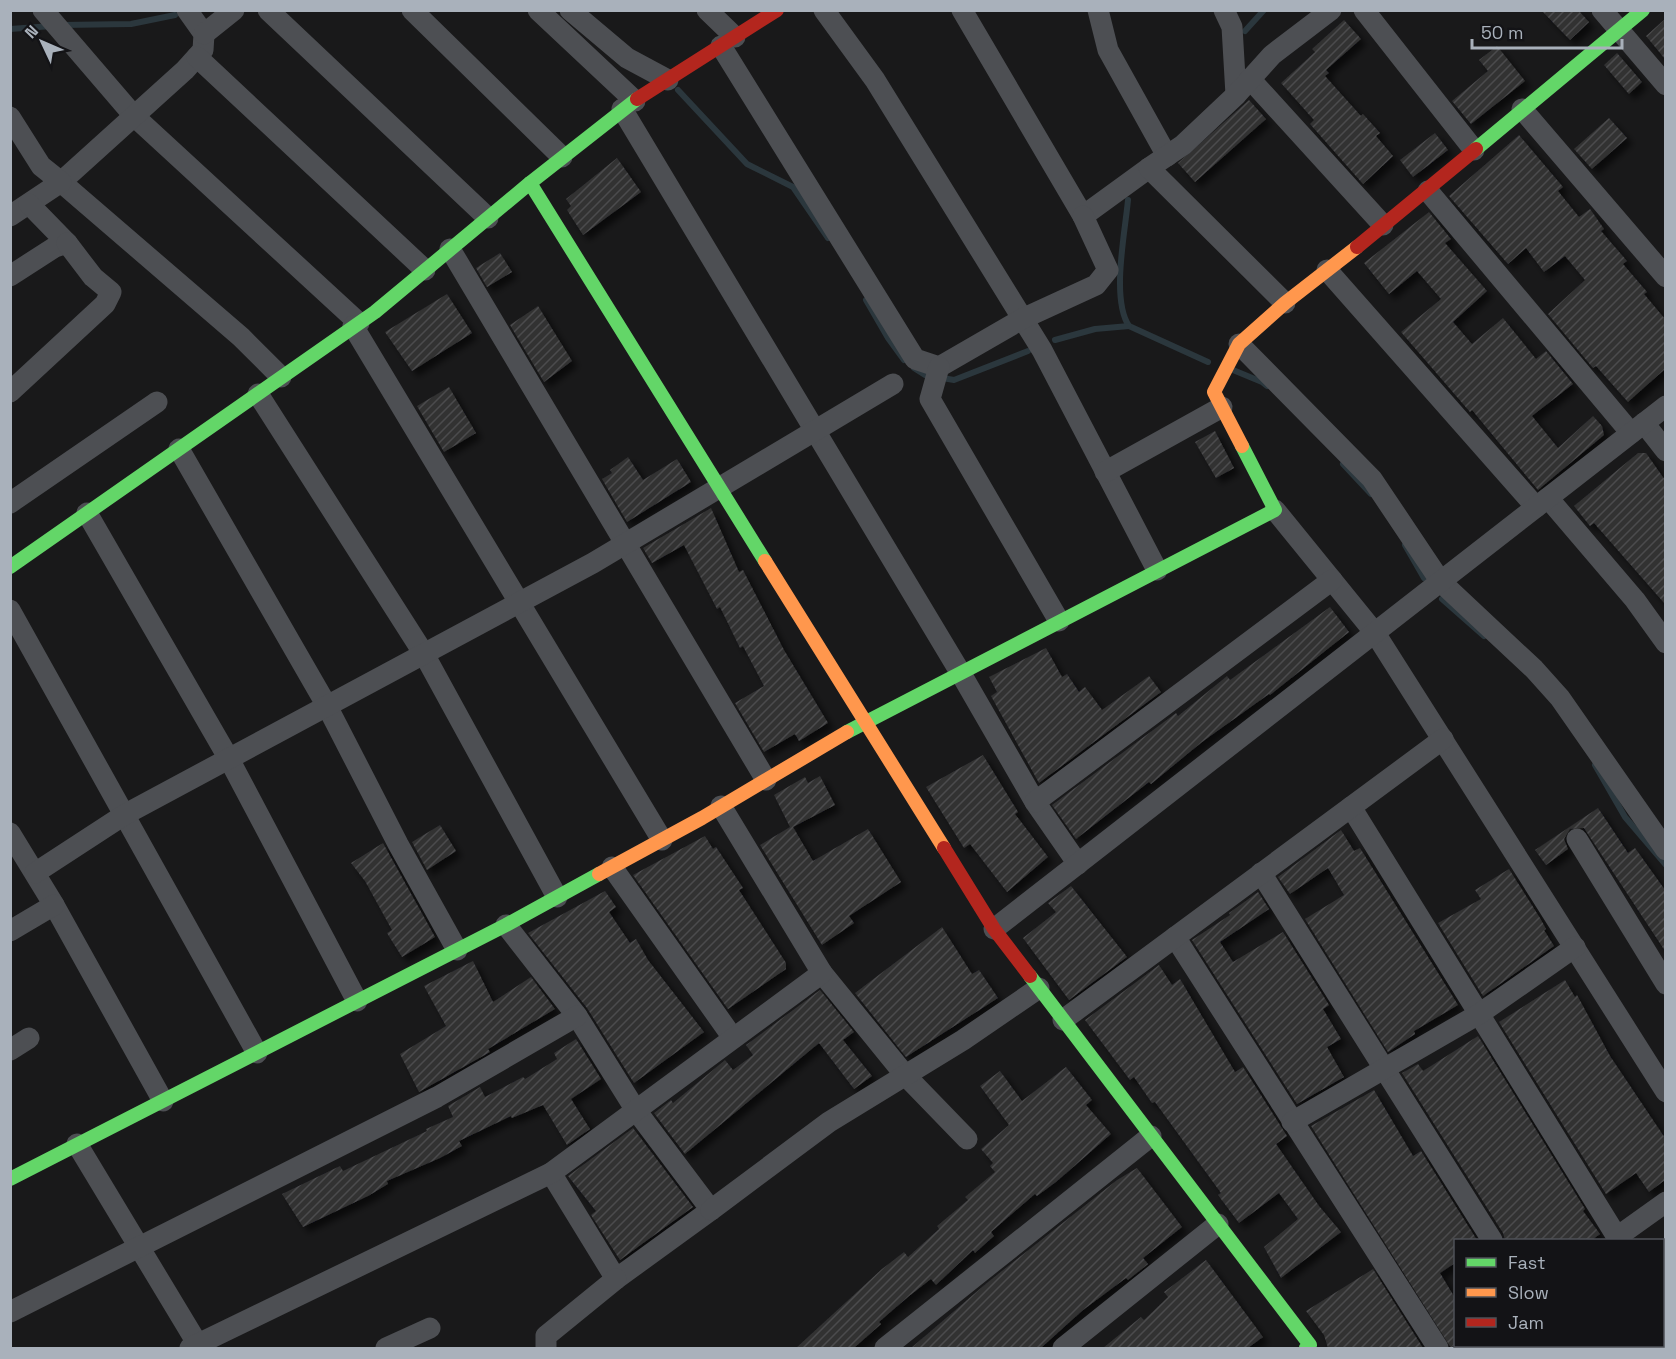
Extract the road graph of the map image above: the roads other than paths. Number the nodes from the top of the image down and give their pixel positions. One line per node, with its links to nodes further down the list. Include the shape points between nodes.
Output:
1 (43, 10): 28 (street)
2 (187, 10): 19 (street)
3 (234, 10): 19 (street)
4 (268, 10): 40 (street)
5 (412, 10): 32 (street)
6 (538, 10): 26 (street)
7 (570, 10): 23 (street, via 627,58)
8 (707, 10): 20 (street)
9 (777, 10): 20 (street)
10 (824, 10): 49 (street, via 874,80)
11 (962, 10): 39 (street)
12 (1098, 10): 31 (street, via 1108,50)
13 (1224, 10): 25 (street, via 1232,27)
14 (1331, 10): 22 (street, via 1272,55)
15 (1364, 10): 30 (street)
16 (1602, 10): 18 (street)
17 (1643, 10): 18 (street)
18 (1619, 31): 24 (street); 27 (street)
19 (204, 34): 21 (street, via 203,50)
20 (728, 42): 23 (street); 52 (street, via 915,359)
21 (197, 57): 28 (street); 44 (street)
22 (1251, 79): 25 (street); 41 (street)
23 (668, 80): 26 (street)
24 (1665, 85)
25 (1236, 95): 31 (street, via 1183,146)
26 (629, 105): 32 (street); 61 (street)
27 (1522, 109): 30 (street); 47 (street)
28 (134, 116): 34 (street); 50 (street)
29 (10, 117): 34 (street, via 41,166)
30 (1474, 150): 36 (street)
31 (1167, 156): 33 (street)
32 (562, 157): 35 (street)
33 (1149, 168): 39 (street); 48 (street)
34 (61, 182): 37 (street); 53 (street, via 241,337)
35 (530, 183): 40 (street); 65 (street)
36 (1428, 191): 41 (street); 60 (street)
37 (29, 204): 38 (street); 42 (street)
38 (10, 216)
39 (1083, 216): 49 (street, via 1108,270 1096,285)
40 (488, 218): 43 (street)
41 (1383, 225): 45 (street)
42 (68, 243): 46 (street, via 54,247); 55 (street, via 111,292 105,304)
43 (450, 249): 44 (street); 70 (street)
44 (425, 270): 50 (street)
45 (1327, 270): 48 (street); 66 (street)
46 (10, 276)
47 (1665, 278)
48 (1285, 303): 51 (street)
49 (1022, 320): 52 (street); 64 (street, via 1042,350)
50 (356, 325): 53 (street); 75 (street)
51 (1239, 344): 59 (street, via 1214,392); 74 (street, via 1372,479)
52 (939, 367): 77 (street, via 930,399)
53 (281, 377): 56 (street)
54 (893, 384): 61 (street)
55 (10, 392)
56 (258, 394): 62 (street); 80 (street)
57 (157, 402): 67 (street)
58 (1665, 405): 60 (street)
59 (1222, 408): 64 (street); 68 (street)
60 (1637, 428): 63 (street); 66 (street)
61 (816, 433): 65 (street); 81 (street)
62 (179, 449): 69 (street); 82 (street)
63 (1665, 451)
64 (1105, 472): 72 (street)
65 (720, 489): 70 (street); 83 (street)
66 (1542, 502): 74 (street); 79 (street, via 1635,600)
67 (10, 503)
68 (1275, 510): 72 (street); 73 (street)
69 (87, 513): 71 (street); 85 (street)
70 (626, 544): 75 (street); 86 (street)
71 (10, 567)
72 (1157, 570): 77 (street)
73 (1332, 580): 78 (street); 87 (street)
74 (1441, 582): 78 (street); 94 (street, via 1560,698)
75 (521, 602): 80 (street); 93 (street)
76 (10, 610): 90 (street)
77 (1059, 621): 81 (street)
78 (1375, 633): 84 (street); 95 (street)
79 (1665, 643)
80 (424, 654): 82 (street); 99 (street)
81 (960, 672): 83 (street); 87 (street)
82 (327, 706): 85 (street); 106 (street)
83 (864, 722): 86 (street); 102 (street)
84 (1443, 739): 89 (street); 105 (street)
85 (229, 759): 90 (street); 110 (street)
86 (766, 780): 88 (street)
87 (1035, 802): 95 (street)
88 (721, 806): 93 (street); 107 (street)
89 (1351, 807): 98 (street); 111 (street)
90 (124, 815): 97 (street); 117 (street)
91 (10, 833): 97 (street)
92 (1577, 839): 108 (street)
93 (662, 840): 96 (street)
94 (1665, 850)
95 (1078, 864): 102 (street)
96 (612, 867): 99 (street); 115 (street)
97 (35, 873): 100 (street)
98 (1261, 873): 104 (street); 118 (street)
99 (557, 897): 101 (street)
100 (54, 904): 103 (street); 121 (street)
101 (506, 925): 106 (street); 112 (street)
102 (994, 929): 109 (street)
103 (10, 931)
104 (1175, 937): 113 (street); 123 (street)
105 (1575, 946): 111 (street); 120 (street)
106 (457, 950): 110 (street)
107 (822, 973): 115 (street); 119 (street)
108 (1665, 984)
109 (1039, 988): 113 (street); 119 (street)
110 (357, 1001): 117 (street)
111 (1479, 1014): 118 (street); 133 (street)
112 (577, 1016): 122 (street); 134 (street, via 437,1097)
113 (1063, 1020): 124 (street)
114 (29, 1038): 116 (street)
115 (733, 1038): 122 (street)
116 (10, 1050)
117 (256, 1053): 121 (street)
118 (1385, 1069): 123 (street); 132 (street)
119 (905, 1076): 125 (street); 130 (street, via 829,1122)
120 (1661, 1077)
121 (163, 1101): 126 (street)
122 (635, 1109): 127 (street); 130 (street)
123 (1292, 1122): 144 (street)
124 (1151, 1136): 131 (street); 141 (street)
125 (967, 1139)
126 (76, 1144): 128 (street); 134 (street)
127 (551, 1173): 135 (street); 138 (street)
128 (10, 1179)
129 (1665, 1202): 133 (street)
130 (711, 1210): 135 (street)
131 (1218, 1224): 142 (street); 143 (street)
132 (1491, 1239)
133 (1615, 1239)
134 (140, 1247): 136 (street); 138 (street)
135 (616, 1279): 140 (street, via 546,1336)
136 (10, 1312)
137 (430, 1328): 139 (street)
138 (196, 1347)
139 (386, 1348)
140 (546, 1348)
141 (885, 1348)
142 (1064, 1348)
143 (1310, 1348)
144 (1438, 1348)

